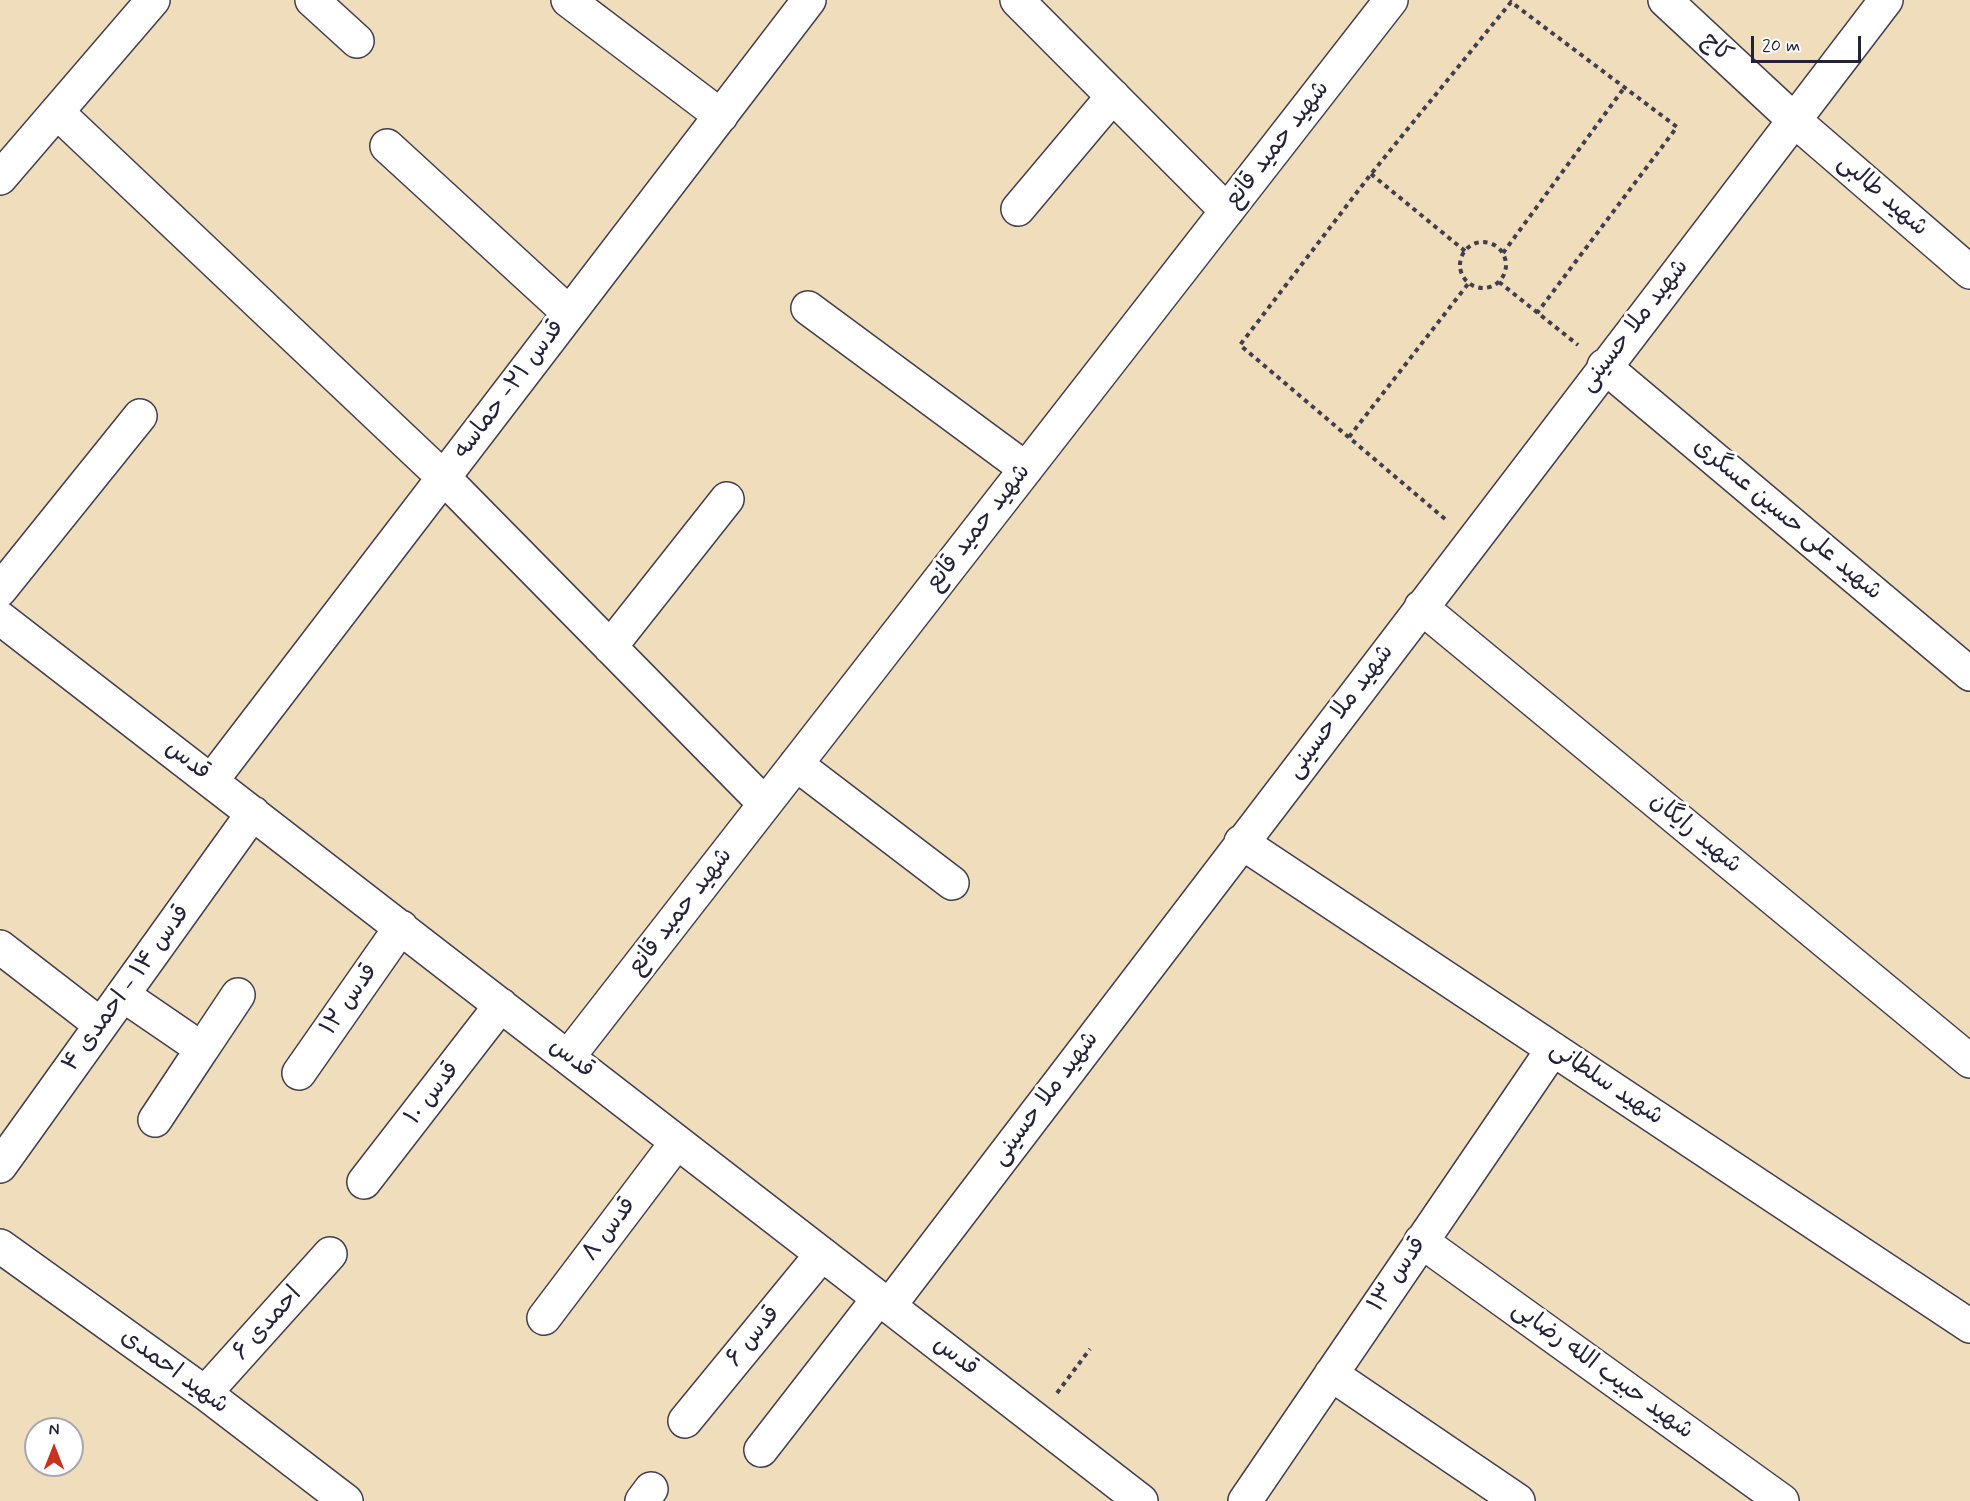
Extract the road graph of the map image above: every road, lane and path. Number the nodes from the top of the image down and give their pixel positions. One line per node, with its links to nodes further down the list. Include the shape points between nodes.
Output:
1 (312, 0): 9 (street)
2 (568, 0): 13 (street)
3 (809, 0): 13 (street, قدس ۲۱- حماسه)
4 (1017, 0): 11 (street)
5 (1391, 0): 19 (street, شهید حمید قانع)
6 (1665, 0): 14 (street, کاج)
7 (1886, 0): 14 (street, شهید ملا حسینی)
8 (147, 2): 12 (street)
9 (357, 41)
10 (1624, 88): 16 (path, via 1510,2); 21 (path); 27 (path, via 1677,127)
11 (1113, 96): 18 (street); 19 (street)
12 (57, 112): 17 (street); 32 (street)
13 (721, 116): 26 (street, قدس ۲۱- حماسه)
14 (1794, 120): 22 (street, شهید طالبی); 28 (street, شهید ملا حسینی)
15 (387, 146): 26 (street)
16 (1371, 174): 20 (path); 30 (path, via 1240,345)
17 (0, 177)
18 (1018, 209)
19 (1227, 211): 31 (street, شهید حمید قانع)
20 (1465, 251): 21 (path, via 1474,243 1490,242); 24 (path, via 1459,270)
21 (1503, 253): 23 (path, via 1506,268)
22 (1970, 272)
23 (1498, 282): 24 (path, via 1484,289); 27 (path)
24 (1468, 284): 30 (path)
25 (808, 308): 31 (street)
26 (569, 313): 32 (street, قدس ۲۱- حماسه)
27 (1538, 313): 28 (path)
28 (1604, 366): 34 (street, شهید ملا حسینی); 39 (street, شهید علی حسین عسگری)
29 (140, 416): 35 (street)
30 (1349, 437): 34 (path)
31 (1026, 469): 40 (street, شهید حمید قانع)
32 (444, 478): 38 (street); 41 (street, قدس ۲۱- حماسه)
33 (727, 500): 38 (street)
34 (1471, 541): 36 (street, شهید ملا حسینی)
35 (0, 590)
36 (1421, 607): 44 (street, شهید ملا حسینی); 55 (street, شهید رایگان)
37 (0, 618): 41 (street, قدس)
38 (610, 647): 42 (street)
39 (1970, 674)
40 (796, 764): 42 (street, شهید حمید قانع); 45 (street)
41 (212, 780): 43 (street, قدس)
42 (765, 804): 54 (street, شهید حمید قانع)
43 (253, 813): 46 (street, قدس); 48 (street, قدس ۱۴ - احمدی ۴)
44 (1241, 842): 53 (street, شهید سلطانی); 65 (street, شهید ملا حسینی)
45 (952, 882)
46 (401, 927): 50 (street, قدس); 56 (street, قدس ۱۲)
47 (0, 947): 51 (street)
48 (123, 995): 51 (street, قدس ۱۴ - احمدی ۴); 52 (street)
49 (238, 995): 52 (street)
50 (501, 1005): 54 (street, قدس); 60 (street, قدس ۱۰)
51 (101, 1025): 59 (street, قدس ۱۴ - احمدی ۴)
52 (202, 1049): 57 (street)
53 (1552, 1049): 61 (street, قدس ۱۳); 67 (street, شهید سلطانی)
54 (568, 1057): 58 (street, قدس)
55 (1970, 1061)
56 (299, 1073)
57 (155, 1120)
58 (677, 1142): 64 (street, قدس); 66 (street, قدس ۸)
59 (0, 1166)
60 (364, 1182)
61 (1421, 1241): 69 (street, قدس ۱۳); 78 (street, شهید حبیب الله رضایی)
62 (0, 1246): 70 (street, شهید احمدی)
63 (330, 1254): 70 (street, احمدی ۶)
64 (822, 1254): 65 (street, قدس); 72 (street, قدس ۶)
65 (884, 1302): 71 (street, قدس); 73 (street, شهید ملا حسینی)
66 (544, 1318)
67 (1970, 1326)
68 (1090, 1349): 71 (path)
69 (1330, 1374): 76 (street, قدس ۱۳); 77 (street)
70 (205, 1393): 74 (street, شهید احمدی)
71 (1036, 1420): 75 (street, قدس)
72 (685, 1421)
73 (761, 1450)
74 (330, 1496)
75 (1141, 1501)
76 (1245, 1501)
77 (1518, 1501)
78 (1782, 1501)

